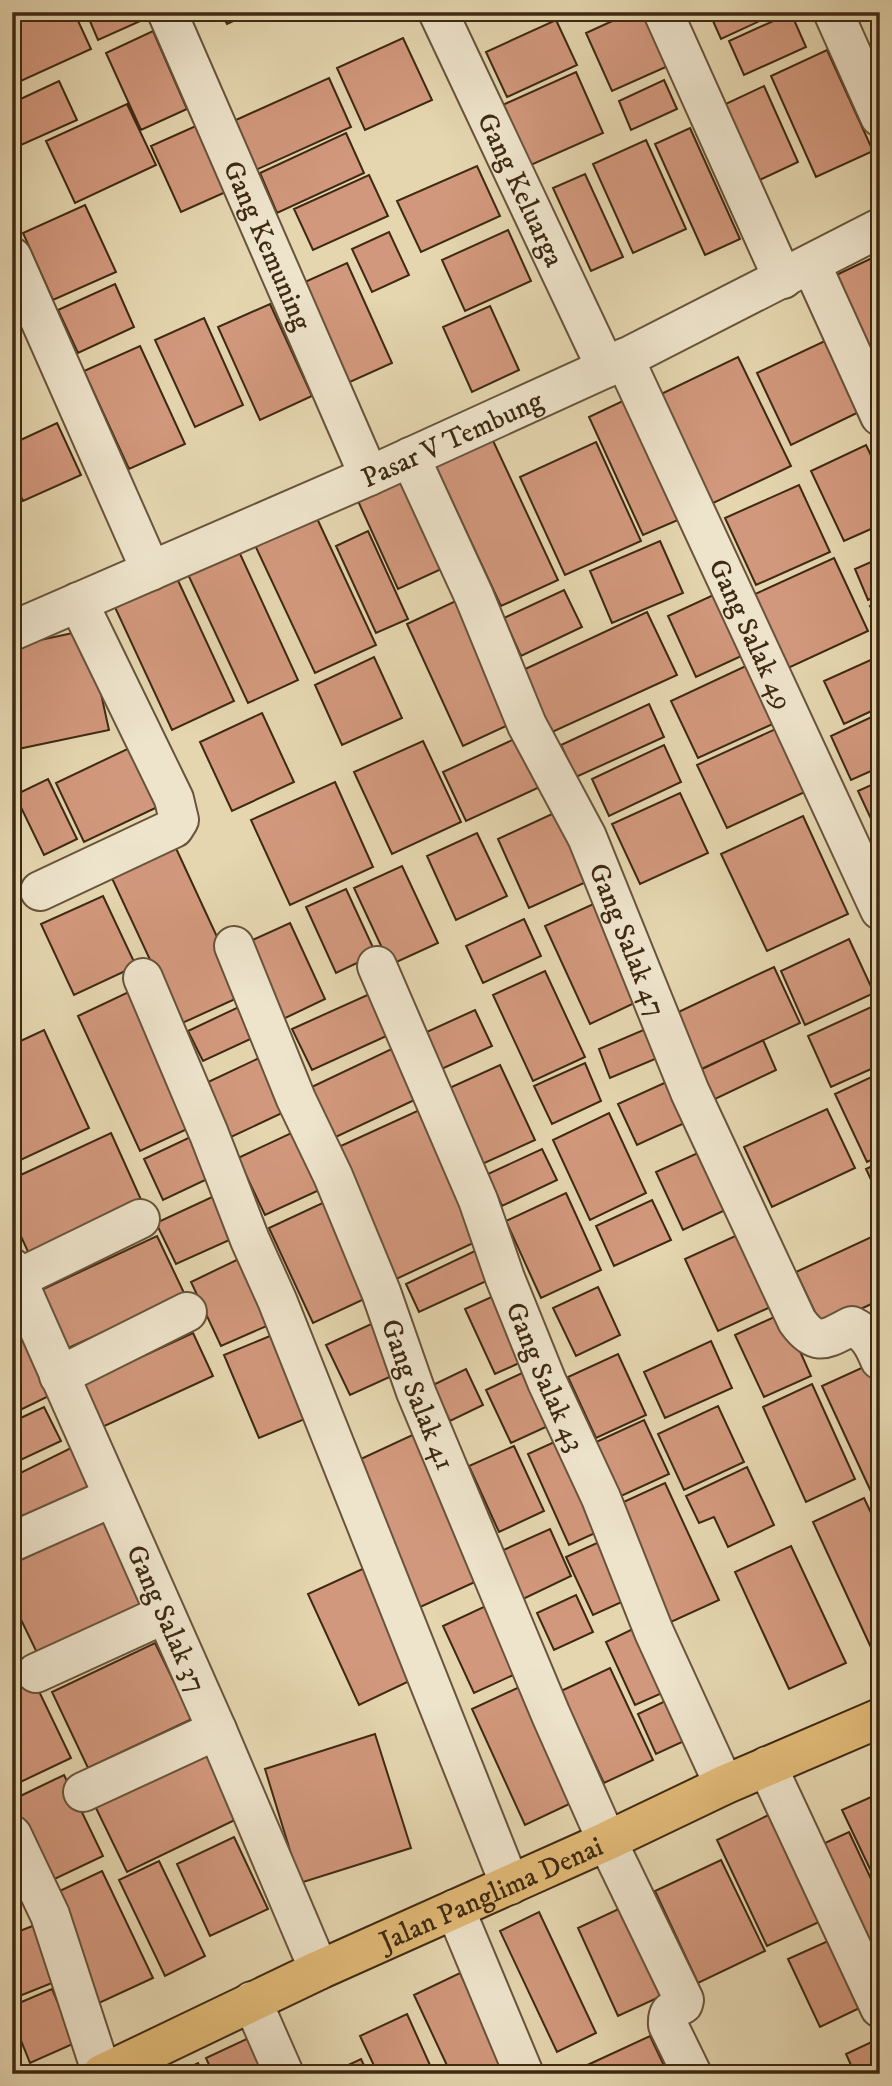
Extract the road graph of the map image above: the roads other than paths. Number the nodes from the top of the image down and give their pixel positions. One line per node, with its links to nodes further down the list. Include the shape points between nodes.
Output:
1 (167, 12): 12 (street, Gang Kemuning)
2 (438, 12): 9 (street, Gang Keluarga)
3 (663, 12): 8 (street)
4 (833, 12): 5 (street)
5 (880, 117)
6 (880, 228): 8 (street, Pasar V Tembung)
7 (12, 257): 13 (street)
8 (797, 271): 9 (street, Pasar V Tembung); 10 (street)
9 (615, 363): 11 (street, Pasar V Tembung); 17 (street, Gang Salak 49)
10 (880, 416)
11 (410, 457): 12 (street, Pasar V Tembung); 24 (street, Gang Salak 47, via 527,725 587,837 691,1092 797,1321 816,1339 852,1326 872,1340)
12 (369, 476): 13 (street, Pasar V Tembung)
13 (151, 571): 14 (street, Pasar V Tembung)
14 (78, 603): 15 (street, Pasar V Tembung); 16 (street, via 174,799 179,820 174,828)
15 (12, 631)
16 (40, 891)
17 (880, 910)
18 (234, 946): 36 (street, Gang Salak 41, via 360,1240 416,1392)
19 (377, 966): 33 (street, Gang Salak 43, via 478,1200 547,1381)
20 (144, 978): 37 (street)
21 (140, 1219): 22 (street)
22 (15, 1273): 25 (street, Gang Salak 37)
23 (187, 1312): 25 (street)
24 (880, 1360)
25 (59, 1376): 26 (street, Gang Salak 37)
26 (113, 1497): 27 (street); 28 (street, Gang Salak 37)
27 (12, 1542)
28 (165, 1614): 29 (street); 31 (street, Gang Salak 37)
29 (36, 1672)
30 (879, 1719): 32 (main road, Jalan Panglima Denai)
31 (217, 1730): 34 (street); 39 (street, Gang Salak 37)
32 (767, 1766): 33 (main road, Jalan Panglima Denai); 41 (street)
33 (724, 1785): 36 (main road, Jalan Panglima Denai)
34 (83, 1793)
35 (12, 1835): 42 (street, via 50,1915)
36 (607, 1841): 37 (main road, Jalan Panglima Denai); 45 (street, Gang Salak 41, via 684,2000 667,2016)
37 (510, 1885): 38 (main road, Jalan Panglima Denai)
38 (455, 1909): 39 (main road, Jalan Panglima Denai); 44 (street)
39 (319, 1970): 40 (main road, Jalan Panglima Denai)
40 (252, 2001): 42 (main road, Jalan Panglima Denai); 43 (street)
41 (880, 2008)
42 (102, 2074)
43 (284, 2074)
44 (524, 2074)
45 (692, 2074)

